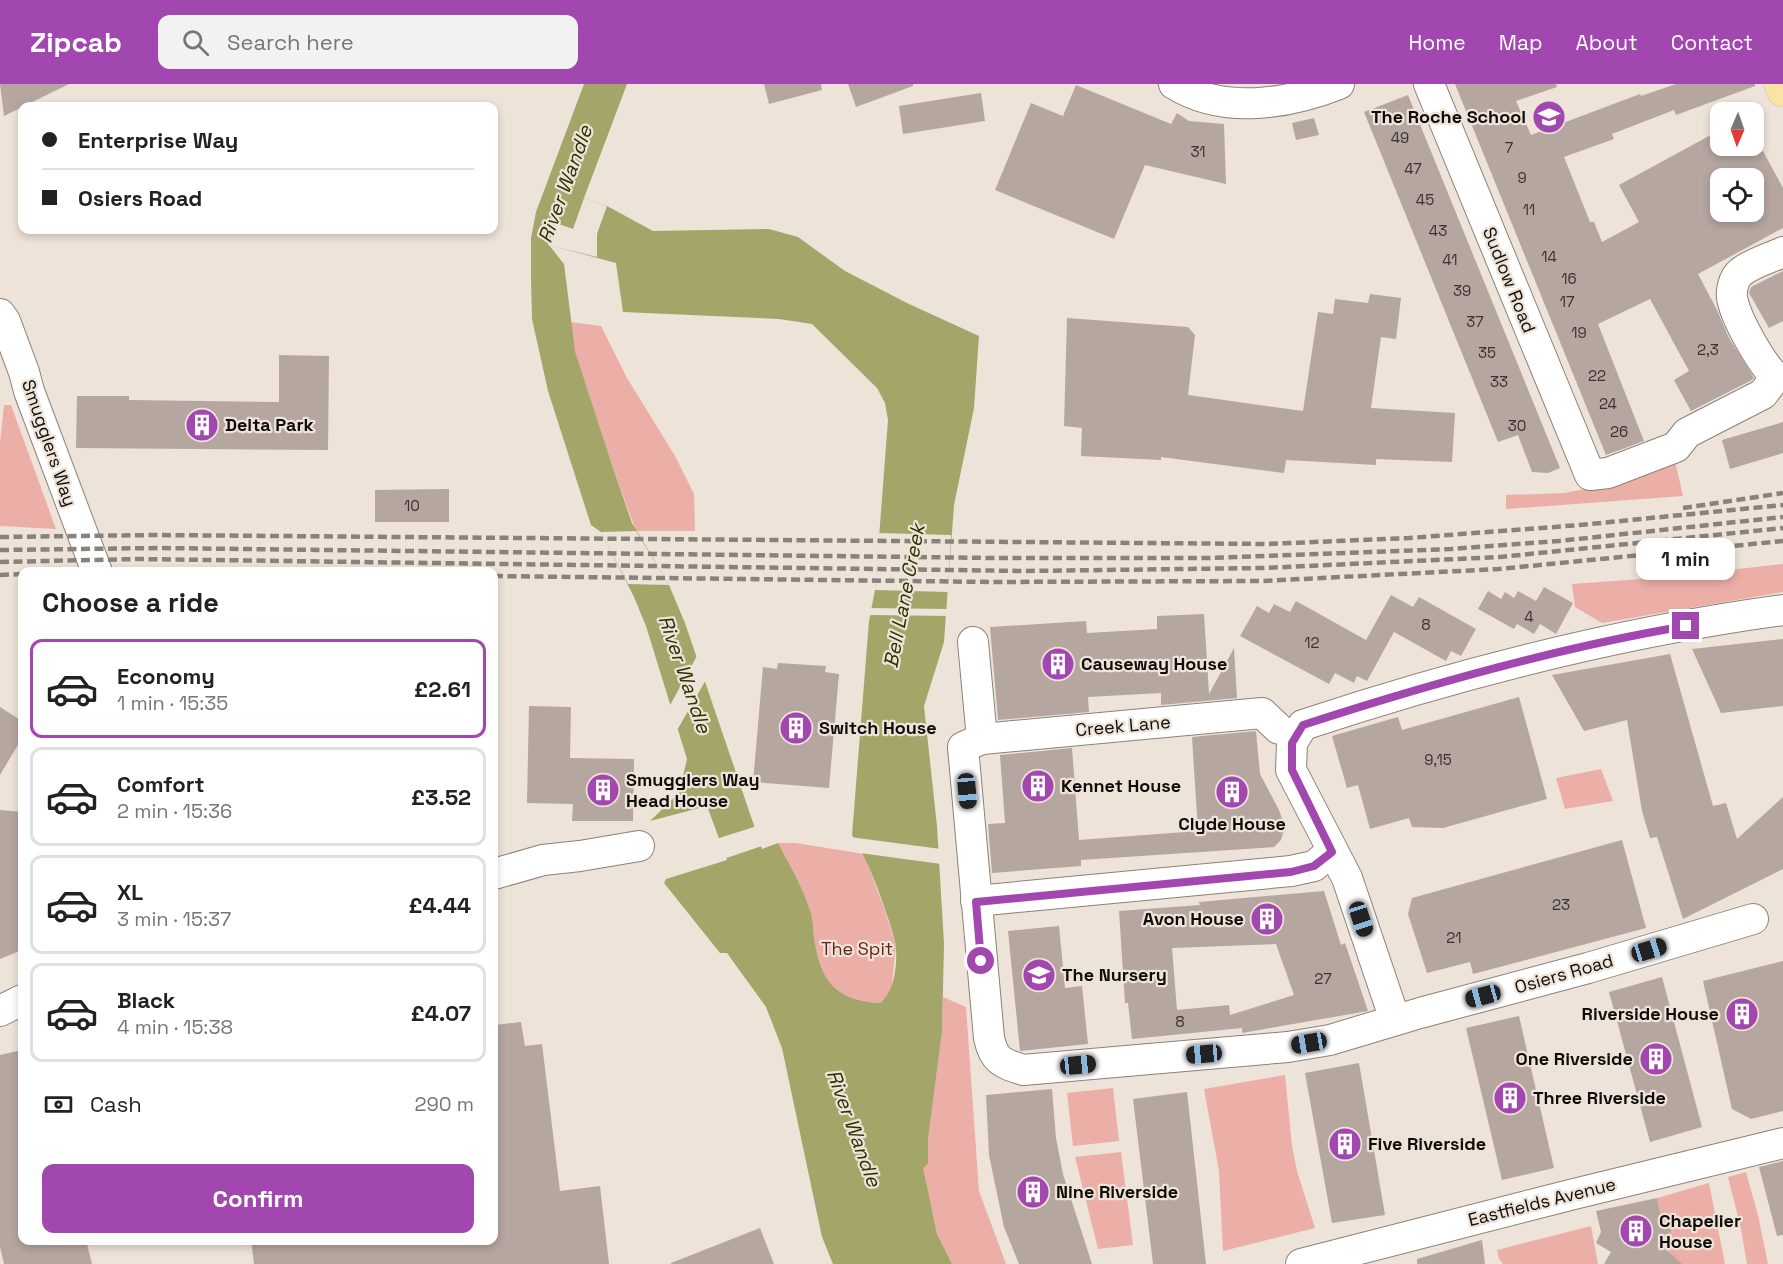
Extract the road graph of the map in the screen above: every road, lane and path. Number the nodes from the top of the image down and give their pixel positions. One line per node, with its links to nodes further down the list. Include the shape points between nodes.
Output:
1 (1174, 84): 2 (street, via 1215,100 1253,105 1291,100)
2 (1339, 84)
3 (1429, 84): 8 (street, Sudlow Road, via 1590,475 1608,474 1676,447 1686,433 1763,394)
4 (1781, 84): 5 (main road)
5 (1783, 90)
6 (1783, 252): 8 (street, via 1739,273 1732,300 1766,367)
7 (0, 314): 9 (street, Smugglers Way)
8 (1779, 375)
9 (96, 567)
10 (1783, 610): 15 (street, via 1601,641 1303,725 1292,743 1292,770)
11 (973, 642): 13 (street, Osiers Road)
12 (1279, 729): 13 (street, Creek Lane, via 1262,713)
13 (972, 743): 17 (street, Osiers Road)
14 (639, 846): 16 (street, via 543,860)
15 (1332, 852): 17 (street, via 1314,866 1291,872); 21 (street, via 1347,878)
16 (498, 873)
17 (976, 902): 21 (street, Osiers Road, via 988,1038 992,1052 1001,1062 1023,1070 1288,1047 1330,1040)
18 (1753, 919): 21 (street, Osiers Road)
19 (18, 1002): 20 (street)
20 (0, 1011)
21 (1395, 1020)
22 (1783, 1143): 23 (street, Eastfields Avenue)
23 (1301, 1264)

